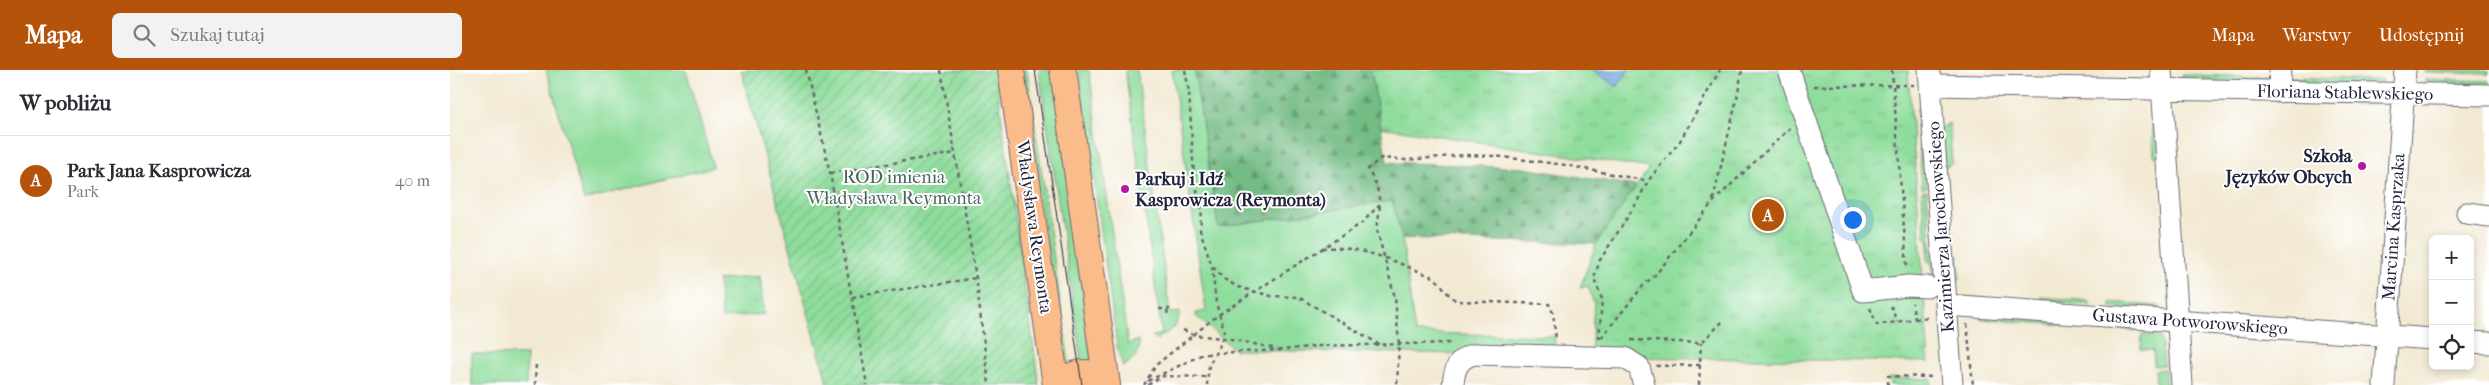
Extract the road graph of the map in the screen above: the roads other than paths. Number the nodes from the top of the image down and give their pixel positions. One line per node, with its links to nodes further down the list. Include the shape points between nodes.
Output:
1 (1011, 70): 24 (main road, Władysława Reymonta)
2 (1063, 70): 22 (main road)
3 (2280, 70): 9 (street)
4 (2404, 70): 10 (street, Marcina Kasprzaka)
5 (1792, 78): 14 (street, via 1863,291)
6 (2057, 79): 7 (street, Floriana Stablewskiego); 8 (street, Floriana Stablewskiego)
7 (1924, 80): 15 (street, Kazimierza Jarochowskiego)
8 (2162, 80): 9 (street, Floriana Stablewskiego); 16 (street)
9 (2279, 92): 10 (street, Floriana Stablewskiego)
10 (2403, 95): 11 (street, Floriana Stablewskiego); 17 (street, Marcina Kasprzaka)
11 (2489, 95)
12 (2467, 213): 13 (street)
13 (2489, 216)
14 (1917, 287)
15 (1938, 311): 16 (street, Gustawa Potworowskiego); 23 (street, Kazimierza Jarochowskiego)
16 (2176, 321): 17 (street, Gustawa Potworowskiego); 26 (street)
17 (2387, 336): 18 (street, Gustawa Potworowskiego); 27 (street, Marcina Kasprzaka)
18 (2429, 339)
19 (2474, 342): 20 (street)
20 (2489, 343)
21 (1641, 376): 25 (street, via 1626,358 1617,356 1476,354 1458,363)
22 (1106, 380): 24 (main road, via 1086,372 1070,375)
23 (1943, 381)
24 (1056, 385)
25 (1453, 385)
26 (2182, 385)
27 (2384, 385)

